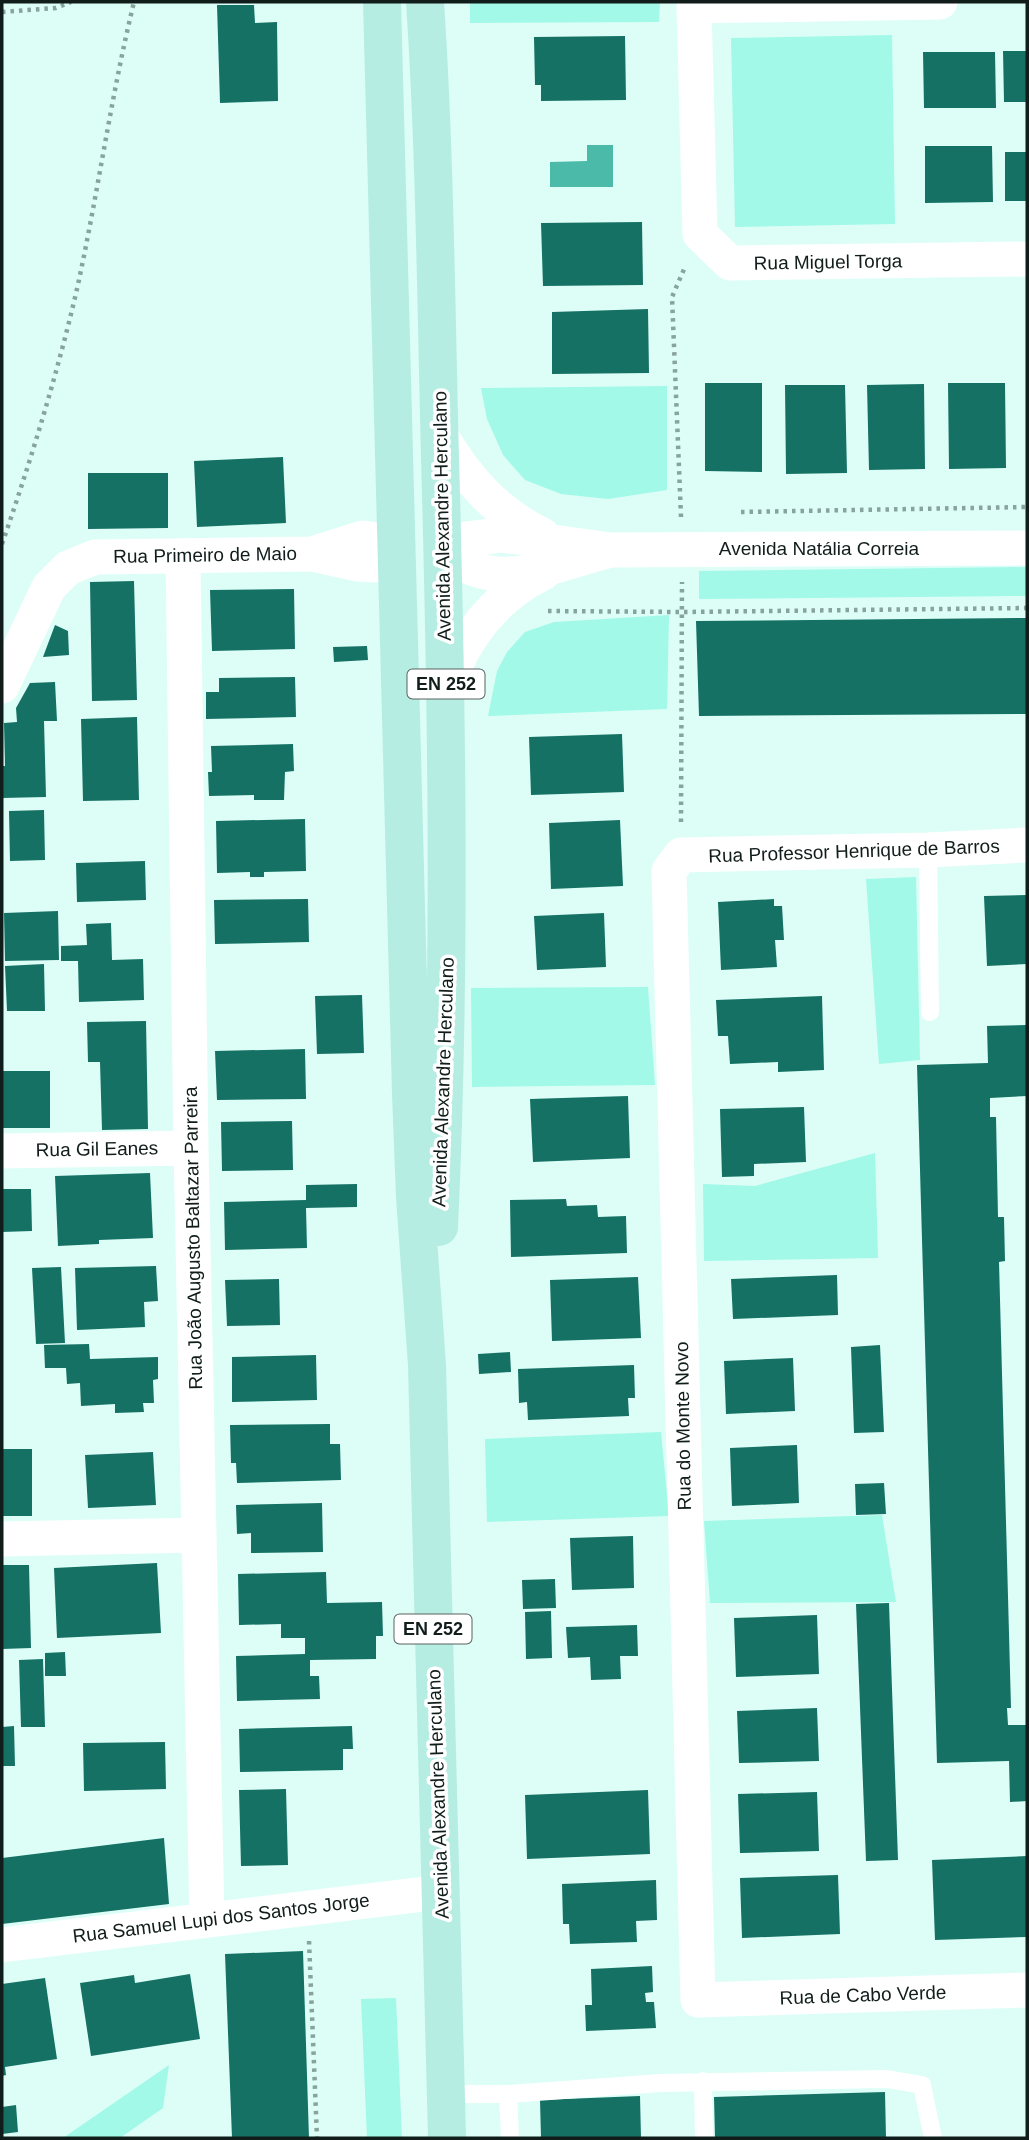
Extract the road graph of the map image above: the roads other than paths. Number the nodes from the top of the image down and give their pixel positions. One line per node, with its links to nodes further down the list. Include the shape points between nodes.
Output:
1 (382, 2): 8 (main road, Avenida Alexandre Herculano / EN 252)
2 (425, 2): 5 (main road, Avenida Alexandre Herculano / EN 252)
3 (940, 2): 4 (street, Rua Miguel Torga, via 694,6 700,234 730,263)
4 (1027, 259)
5 (440, 434): 7 (main road, Avenida Alexandre Herculano / EN 252); 10 (street, Avenida Natália Correia, via 471,481)
6 (1027, 548): 10 (street, Avenida Natália Correia, via 611,550)
7 (443, 551): 8 (main road); 10 (street, Avenida Natália Correia, via 467,538 520,537); 12 (main road, Avenida Alexandre Herculano / EN 252)
8 (397, 552): 9 (street, Rua Primeiro de Maio, via 376,565 312,554); 19 (main road, Avenida Alexandre Herculano / EN 252, via 413,1146)
9 (183, 556): 11 (street, Rua Primeiro de Maio, via 95,556 68,568 49,587); 17 (street, Rua João Augusto Baltazar Parreira)
10 (563, 556): 12 (street, via 491,610 464,647)
11 (2, 686)
12 (446, 690): 19 (main road, Avenida Alexandre Herculano / EN 252, via 444,1094 439,1230)
13 (1027, 845): 14 (street, Rua Professor Henrique de Barros)
14 (928, 850): 15 (street, Rua Professor Henrique de Barros); 16 (lane)
15 (681, 855): 26 (street, Rua do Monte Novo, via 669,871)
16 (930, 1012)
17 (191, 1148): 18 (street, Rua Gil Eanes); 20 (street, Rua João Augusto Baltazar Parreira)
18 (2, 1151)
19 (427, 1365): 22 (main road, Avenida Alexandre Herculano / EN 252)
20 (199, 1535): 21 (street); 23 (street, Rua João Augusto Baltazar Parreira)
21 (2, 1539)
22 (441, 1892): 23 (street, Rua Samuel Lupi dos Santos Jorge); 28 (main road, Avenida Alexandre Herculano / EN 252)
23 (207, 1920): 24 (street, Rua Samuel Lupi dos Santos Jorge)
24 (2, 1945)
25 (1027, 1990): 26 (street, Rua de Cabo Verde)
26 (698, 2000)
27 (703, 2081): 29 (lane); 32 (lane); 33 (lane, via 887,2079 922,2085)
28 (446, 2094): 29 (lane); 30 (main road, Avenida Alexandre Herculano / EN 252)
29 (508, 2094): 31 (lane)
30 (447, 2138)
31 (510, 2138)
32 (704, 2138)
33 (933, 2138)

